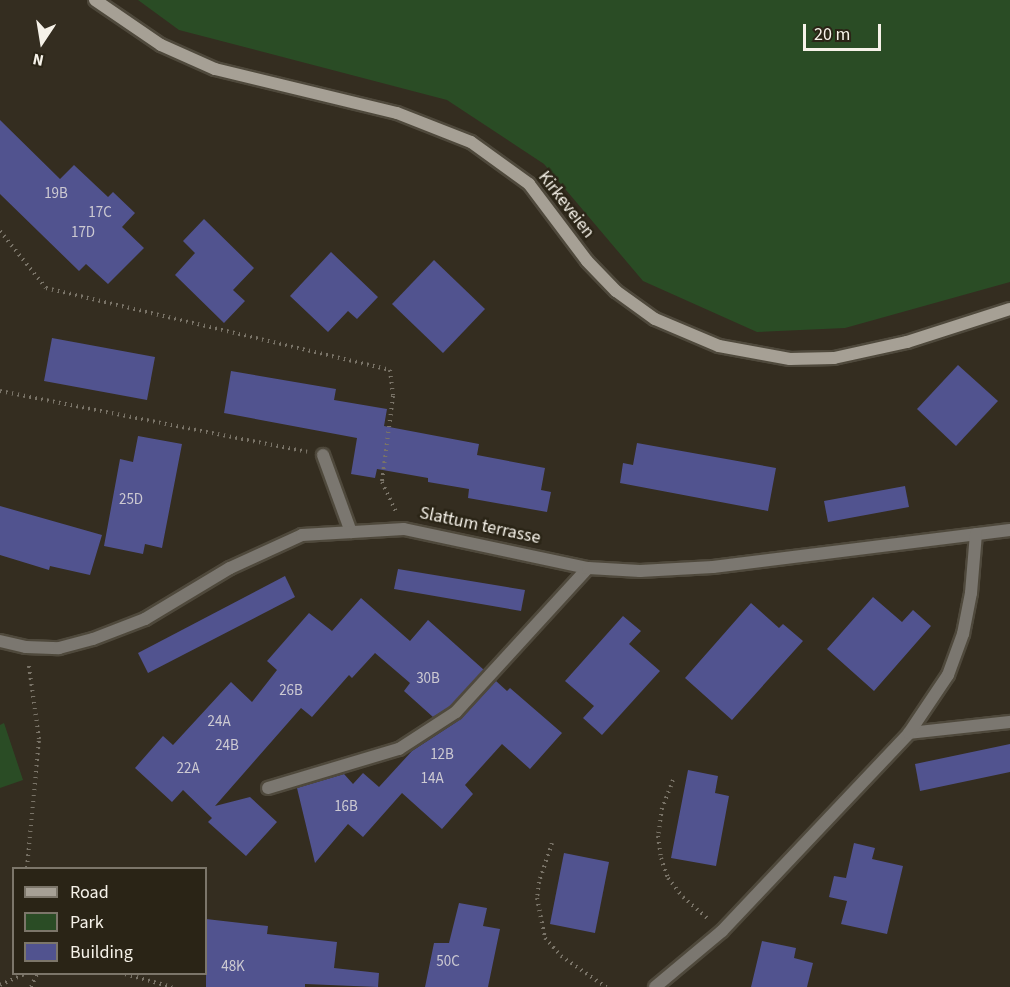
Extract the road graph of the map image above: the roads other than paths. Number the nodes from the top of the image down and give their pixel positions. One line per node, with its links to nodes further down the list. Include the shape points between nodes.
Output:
1 (95, 0): 2 (main road, Kirkeveien, via 161,45 216,69 386,110 471,142 529,184 587,261 616,291 655,319 719,346 789,359 834,358 907,342)
2 (1010, 309)
3 (323, 454): 5 (street)
4 (1010, 530): 6 (street, Slattum terrasse)
5 (351, 532): 7 (street, Slattum terrasse, via 404,529); 8 (street, Slattum terrasse, via 302,535 230,568 145,619 93,639 59,648)
6 (976, 534): 7 (street, Slattum terrasse, via 713,567 640,571); 10 (street, via 963,634 948,675)
7 (588, 568): 11 (street, via 456,712 399,749)
8 (0, 641)
9 (1010, 722): 10 (street)
10 (909, 733): 12 (street, via 722,931)
11 (268, 789)
12 (655, 987)

